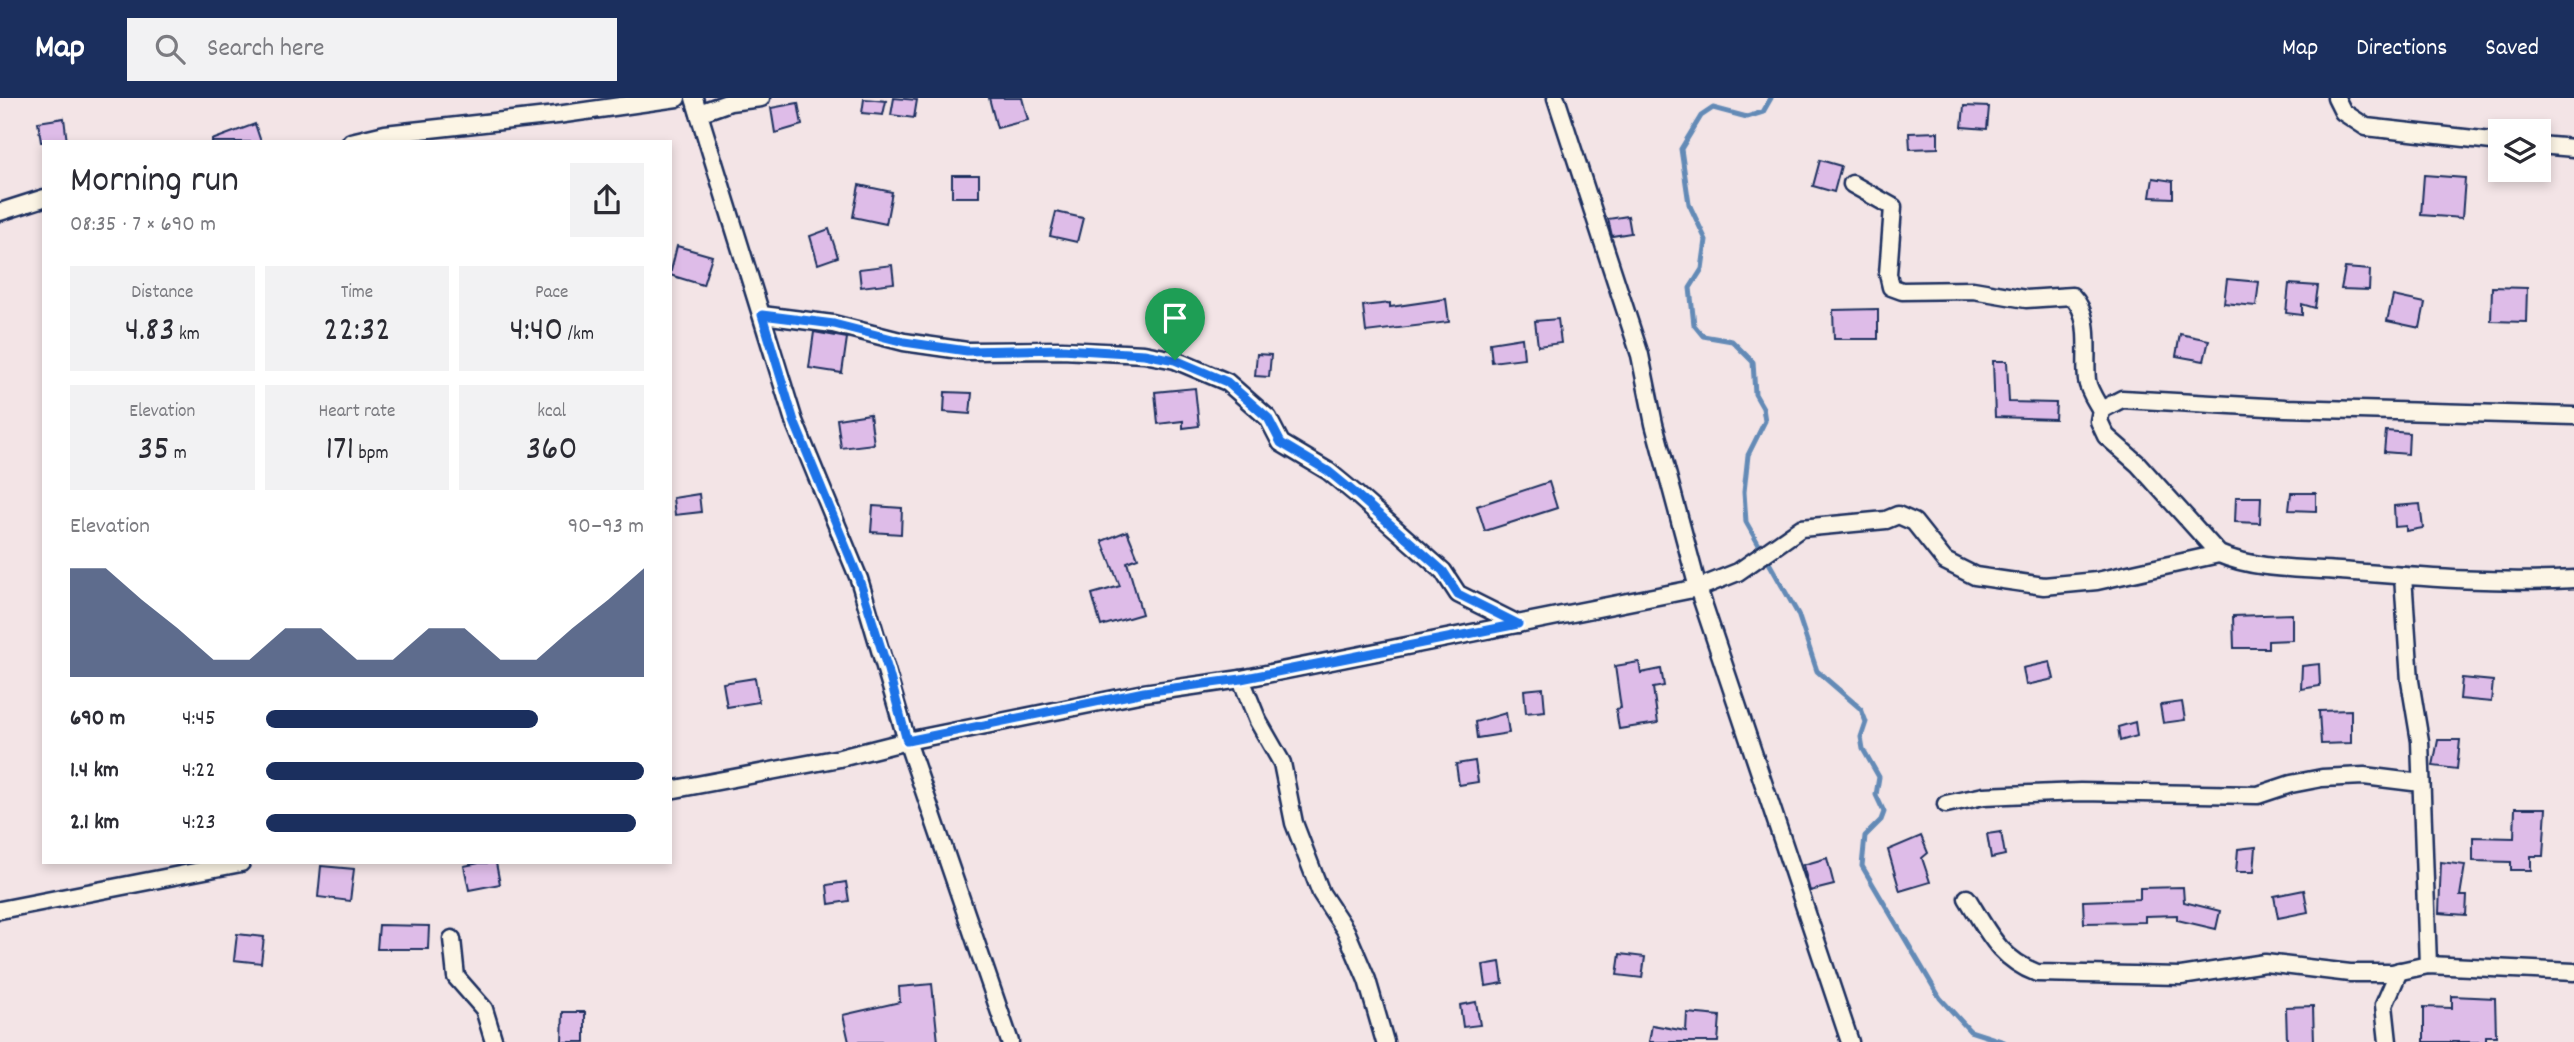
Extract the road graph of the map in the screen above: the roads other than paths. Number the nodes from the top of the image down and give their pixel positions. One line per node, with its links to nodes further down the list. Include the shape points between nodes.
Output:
1 (677, 98): 6 (street)
2 (761, 98): 5 (street)
3 (1556, 98): 19 (street, via 1640,355 1657,438)
4 (2336, 98): 7 (street, via 2343,112 2365,127)
5 (696, 105): 13 (street)
6 (360, 140)
7 (2488, 141)
8 (2551, 146): 9 (street)
9 (2574, 148)
10 (1852, 184): 14 (street, via 1894,207 1891,286 1902,291 1973,290 2026,299 2071,296 2079,304 2085,327 2087,383)
11 (42, 199): 12 (street)
12 (0, 212)
13 (762, 315): 20 (street, via 834,324 904,342 967,351 1062,349 1175,360 1227,382 1268,418 1281,443 1356,494 1443,571 1458,594); 22 (street, via 794,421 859,579)
14 (2101, 410): 15 (street, via 2122,399); 16 (street, via 2099,421 2106,436 2138,464)
15 (2574, 416)
16 (2219, 554): 17 (street, via 2279,567); 19 (street, via 2097,581 2044,586 1975,576 1945,561 1914,522 1898,515 1801,528 1738,572)
17 (2403, 576): 18 (street, via 2517,583); 23 (street)
18 (2574, 579)
19 (1698, 588): 20 (street); 36 (street)
20 (1518, 624): 21 (street)
21 (1241, 679): 22 (street, via 1144,692); 35 (street, via 1282,763 1294,823 1321,893 1346,931 1367,980)
22 (907, 741): 24 (street); 34 (street)
23 (2421, 783): 25 (street, via 2364,776 2291,784 2258,795 2080,792 1984,796); 30 (street)
24 (672, 790)
25 (1946, 804)
26 (237, 864): 28 (street)
27 (1967, 898): 31 (street, via 2009,958 2037,973 2181,976 2265,963 2350,972)
28 (0, 911)
29 (452, 939): 33 (street, via 456,977 484,1009)
30 (2428, 965): 31 (street); 32 (street)
31 (2399, 971): 37 (street, via 2385,1005)
32 (2574, 972)
33 (494, 1042)
34 (1010, 1042)
35 (1385, 1042)
36 (1850, 1042)
37 (2388, 1042)

